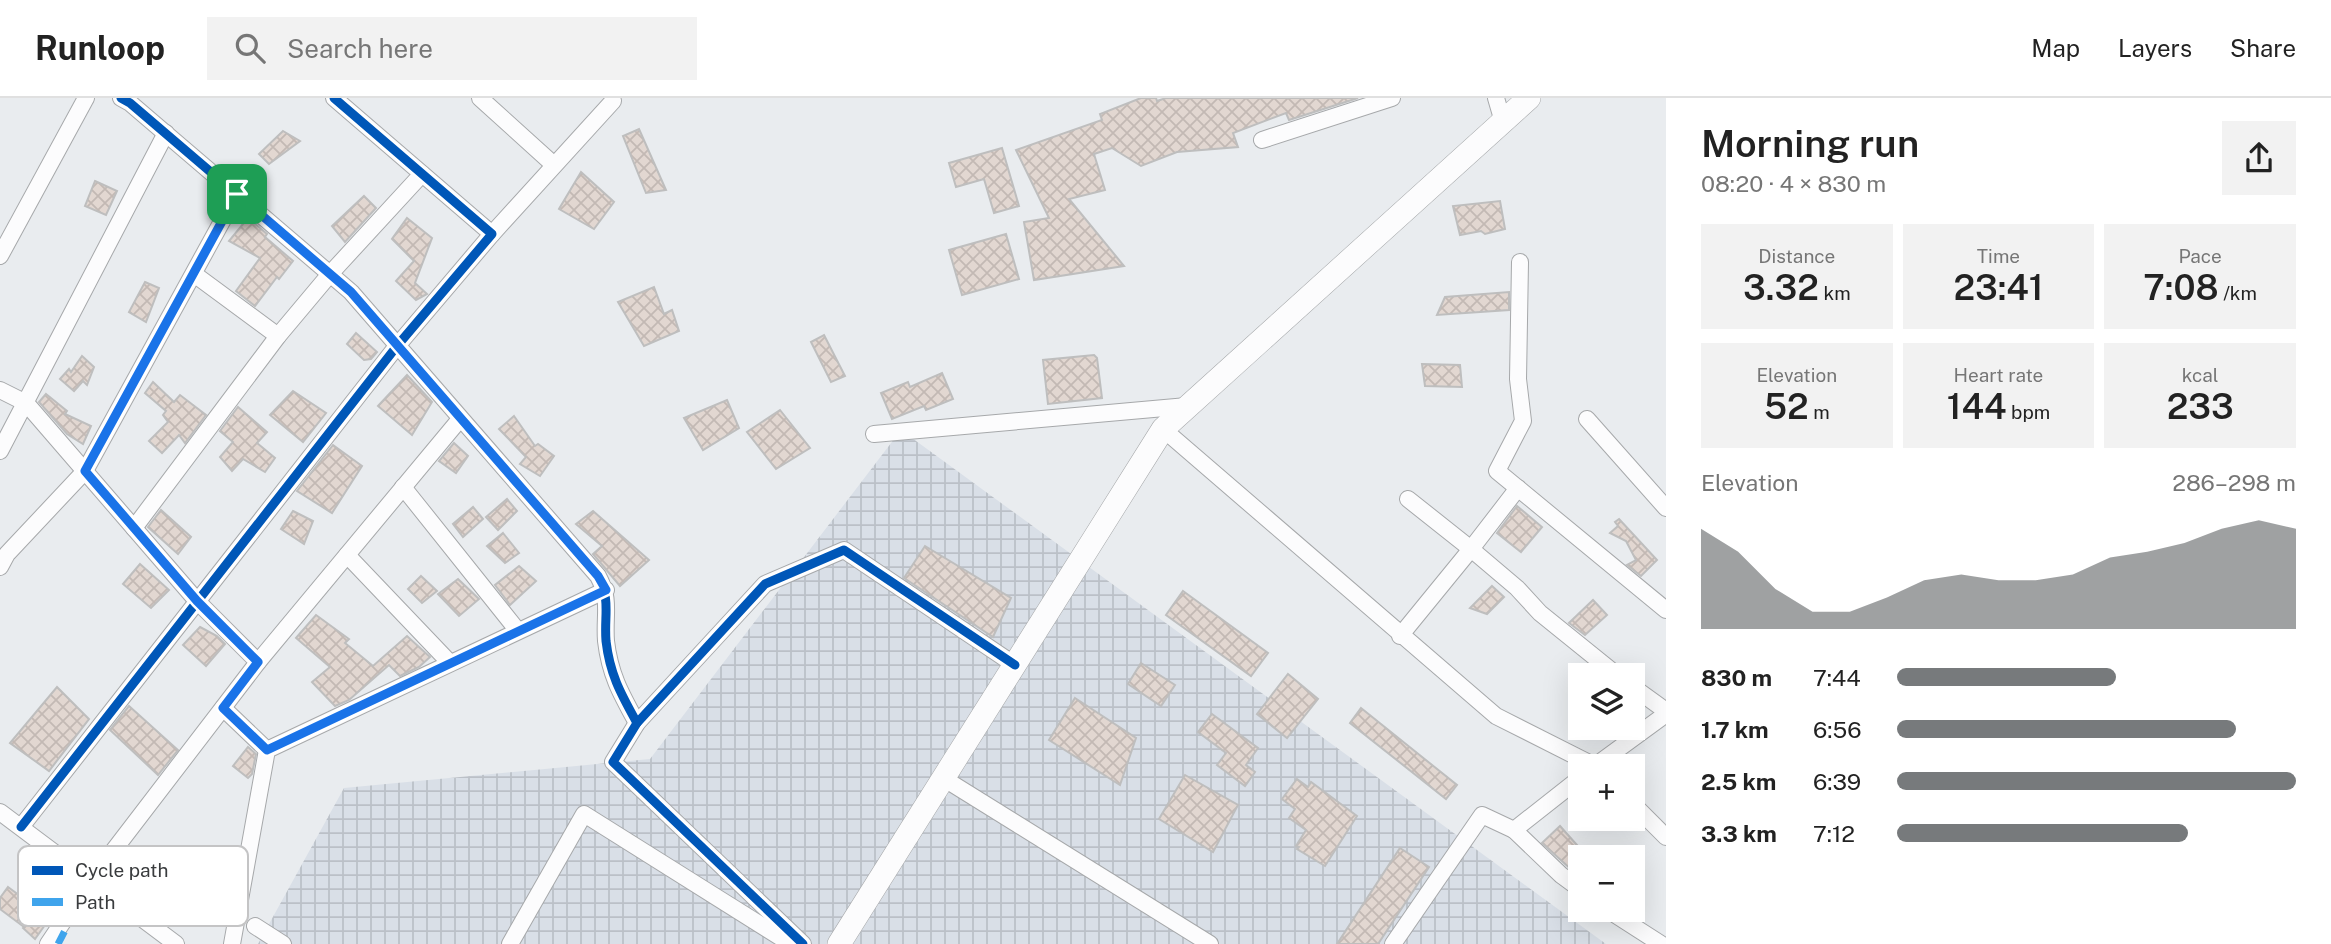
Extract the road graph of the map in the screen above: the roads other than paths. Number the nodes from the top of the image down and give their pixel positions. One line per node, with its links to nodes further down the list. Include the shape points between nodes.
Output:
1 (86, 98): 16 (street)
2 (121, 98): 10 (street)
3 (334, 98): 13 (street)
4 (480, 98): 12 (street)
5 (1392, 98): 11 (street)
6 (1496, 98): 9 (street)
7 (1529, 98): 9 (main road)
8 (613, 101): 12 (street)
9 (1503, 122): 24 (main road)
10 (166, 134): 14 (street); 23 (street)
11 (1262, 141)
12 (554, 165): 15 (street)
13 (422, 174): 15 (street); 19 (street)
14 (237, 194): 18 (street); 19 (street)
15 (492, 234): 21 (street)
16 (0, 256)
17 (1520, 262): 32 (street, via 1518,379 1523,421 1497,471)
18 (194, 274): 20 (street); 30 (street)
19 (330, 274): 20 (street); 21 (street)
20 (278, 337): 35 (street)
21 (397, 346): 25 (street); 40 (street)
22 (0, 390): 23 (street)
23 (26, 403): 29 (street); 30 (street)
24 (1186, 406): 27 (main road); 28 (street)
25 (460, 419): 31 (street); 39 (street)
26 (1587, 419): 34 (street)
27 (1163, 429): 43 (street); 47 (main road)
28 (874, 434)
29 (0, 451)
30 (85, 471): 35 (street); 38 (street)
31 (403, 488): 37 (street); 42 (street)
32 (1518, 488): 36 (street); 41 (street)
33 (1408, 499): 36 (street)
34 (1666, 508)
35 (134, 528): 40 (street)
36 (1471, 549): 43 (street); 46 (street)
37 (347, 555): 44 (street); 45 (street)
38 (0, 567)
39 (606, 590): 42 (street); 51 (street, via 612,677)
40 (197, 601): 44 (street); 59 (street)
41 (1666, 610)
42 (518, 631): 45 (street)
43 (1400, 636): 53 (street, via 1496,716)
44 (258, 662): 49 (street)
45 (450, 663): 52 (street)
46 (1602, 663)
47 (1015, 665): 51 (street, via 844,550 765,584); 55 (main road)
48 (1645, 696): 50 (street)
49 (223, 708): 52 (street); 63 (street)
50 (1666, 713): 54 (street)
51 (637, 723): 77 (street, via 613,762)
52 (267, 750): 64 (street)
53 (1571, 754)
54 (1611, 754)
55 (943, 778): 78 (main road); 79 (street)
56 (1568, 787): 60 (street)
57 (0, 811): 59 (street)
58 (1645, 816): 61 (street)
59 (21, 827): 62 (street)
60 (1514, 830): 65 (street); 80 (street, via 1482,815)
61 (1666, 837)
62 (46, 846)
63 (117, 846)
64 (248, 855)
65 (1568, 880)
66 (1627, 922): 81 (street)
67 (60, 926): 71 (street)
68 (152, 926): 72 (street)
69 (235, 926): 73 (street)
70 (255, 926): 74 (street)
71 (48, 944)
72 (176, 944)
73 (232, 944)
74 (283, 944)
75 (510, 944): 76 (street, via 584,814)
76 (791, 944)
77 (803, 944)
78 (839, 944)
79 (1210, 944)
80 (1393, 944)
81 (1661, 944)

